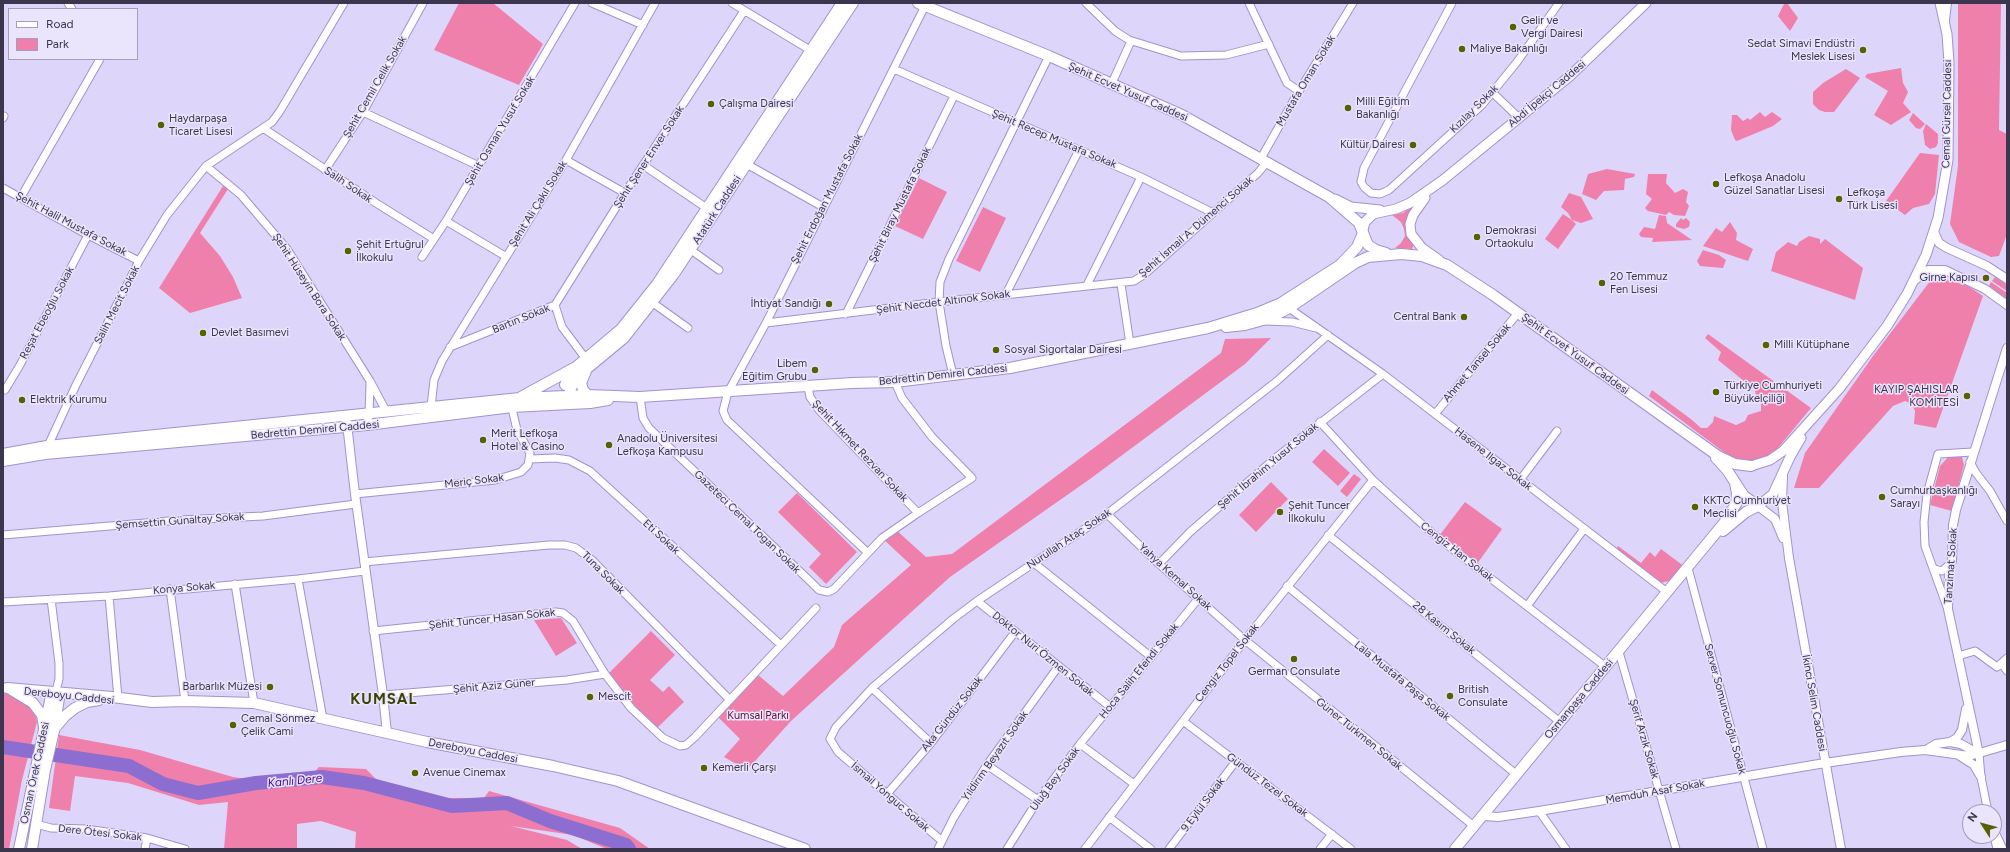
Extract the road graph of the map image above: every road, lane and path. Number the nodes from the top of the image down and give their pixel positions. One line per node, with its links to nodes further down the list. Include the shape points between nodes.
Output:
1 (344, 3): 34 (street, Salih Mecit Sokak, via 280,111 272,122)
2 (423, 3): 31 (street, Şehit Cemil Celik Sokak)
3 (575, 3): 41 (street, Şehit Osman Yusuf Sokak)
4 (592, 3): 20 (street)
5 (655, 3): 20 (street, Şehit Ali Çakıl Sokak)
6 (732, 3): 18 (street)
7 (842, 3): 23 (main road, Atatürk Caddesi)
8 (853, 3): 38 (main road, Atatürk Caddesi)
9 (1086, 3): 21 (street, via 1115,31)
10 (1249, 3): 22 (street)
11 (1353, 3): 28 (street, Mustafa Oman Sokak)
12 (1452, 3): 29 (street, Kızılay Sokak, via 1364,168 1361,182 1364,187 1371,193 1380,194 1389,190)
13 (1559, 3): 29 (street, Kızılay Sokak)
14 (1646, 3): 32 (main road, Abdi İpekçi Caddesi, via 1600,48)
15 (1940, 3): 19 (main road, Cemal Gürsel Caddesi)
16 (1947, 3): 19 (street)
17 (922, 4): 24 (main road, Şehit Ecvet Yusuf Caddesi); 26 (street, Şehit Erdoğan Mustafa Sokak)
18 (744, 11): 23 (street); 39 (street, Şehit Şener Enver Sokak)
19 (1945, 20): 55 (main road, Cemal Gürsel Caddesi, via 1950,87 1948,160)
20 (643, 25): 36 (street, Şehit Ali Çakıl Sokak)
21 (1131, 41): 22 (street, via 1181,56 1226,55); 27 (street)
22 (1269, 44): 28 (street, via 1288,83)
23 (810, 50): 38 (main road, Atatürk Caddesi)
24 (1049, 56): 27 (main road, Şehit Ecvet Yusuf Caddesi); 33 (street)
25 (99, 60): 47 (street)
26 (894, 69): 30 (street, Şehit Recep Mustafa Sokak); 49 (street, Şehit Erdoğan Mustafa Sokak)
27 (1112, 83): 37 (main road, Şehit Ecvet Yusuf Caddesi, via 1168,108)
28 (1299, 91): 37 (street, Mustafa Oman Sokak)
29 (1493, 93): 32 (street)
30 (954, 96): 33 (street, Şehit Recep Mustafa Sokak); 76 (street, Şehit Biray Mustafa Sokak)
31 (363, 112): 41 (street); 42 (street, Şehit Cemil Celik Sokak)
32 (1519, 118): 44 (main road, Abdi İpekçi Caddesi)
33 (1017, 123): 35 (street, Şehit Recep Mustafa Sokak); 70 (street, via 949,259 940,282)
34 (263, 128): 40 (street, Salih Mecit Sokak); 42 (street, Salih Sokak)
35 (1079, 150): 43 (street, Şehit Recep Mustafa Sokak); 69 (street)
36 (566, 160): 46 (street); 60 (street, Şehit Ali Çakıl Sokak)
37 (1263, 161): 48 (main road, Şehit Ecvet Yusuf Caddesi); 52 (street, Şehit İsmail A. Dümenci Sokak, via 1258,172)
38 (743, 162): 49 (street); 51 (main road, Atatürk Caddesi)
39 (643, 165): 46 (street, Şehit Şener Enver Sokak); 51 (street)
40 (206, 166): 62 (street, Salih Mecit Sokak, via 170,211); 90 (street, Şehit Hüseyin Bora Sokak, via 241,195 287,249)
41 (479, 166): 53 (street, Şehit Osman Yusuf Sokak)
42 (326, 170): 57 (street, Salih Sokak)
43 (1141, 177): 52 (street, Şehit Recep Mustafa Sokak); 68 (street)
44 (1443, 180): 50 (main road, Abdi İpekçi Caddesi, via 1416,200); 63 (main road, Abdi İpekçi Caddesi, via 1413,214 1410,228 1412,237 1422,248)
45 (3, 188): 47 (street, Şehit Halil Mustafa Sokak)
46 (625, 193): 72 (street, Şehit Şener Enver Sokak)
47 (21, 197): 56 (street, Şehit Halil Mustafa Sokak)
48 (1329, 197): 50 (main road, Şehit Ecvet Yusuf Caddesi, via 1352,207); 54 (main road, Şehit Ecvet Yusuf Caddesi, via 1353,216)
49 (823, 206): 78 (street, Şehit Erdoğan Mustafa Sokak)
50 (1387, 210): 54 (main road, Abdi İpekçi Caddesi, via 1370,216)
51 (711, 211): 58 (main road, Atatürk Caddesi); 86 (main road, Atatürk Caddesi, via 639,307)
52 (1213, 213): 67 (street, Şehit İsmail A. Dümenci Sokak, via 1145,274 1134,281)
53 (446, 221): 57 (street, Şehit Osman Yusuf Sokak); 60 (street)
54 (1363, 231): 59 (main road, via 1366,241 1372,248); 73 (main road, Bedrettin Demirel Caddesi, via 1357,247 1346,261)
55 (1934, 232): 65 (street, via 1939,243); 66 (main road, Cemal Gürsel Caddesi)
56 (88, 235): 62 (street, Şehit Halil Mustafa Sokak); 93 (street, Reşat Ebeoğlu Sokak)
57 (434, 239): 61 (street, Şehit Osman Yusuf Sokak)
58 (691, 250): 64 (street); 71 (main road, Atatürk Caddesi)
59 (1396, 254): 63 (main road, Şehit Ecvet Yusuf Caddesi, via 1418,255); 73 (main road, Bedrettin Demirel Caddesi, via 1373,256 1355,263)
60 (505, 256): 84 (street, Şehit Ali Çakıl Sokak)
61 (422, 257)
62 (139, 261): 111 (street, Salih Mecit Sokak)
63 (1447, 265): 75 (main road, Şehit Ecvet Yusuf Caddesi)
64 (719, 270)
65 (2006, 278)
66 (1914, 282): 74 (street, via 1928,270 1945,270 1985,289); 102 (main road, Cemal Gürsel Caddesi, via 1872,347)
67 (1121, 284): 68 (street, Şehit Necdet Altınok Sokak); 83 (street)
68 (1087, 285): 69 (street, Şehit Necdet Altınok Sokak)
69 (1006, 294): 70 (street, Şehit Necdet Altınok Sokak)
70 (939, 302): 76 (street, Şehit Necdet Altınok Sokak); 89 (street)
71 (653, 303): 79 (street); 86 (main road, Atatürk Caddesi, via 618,343)
72 (555, 305): 84 (street, Bartın Sokak); 86 (street, Bartın Sokak, via 562,327)
73 (1285, 305): 77 (main road, Bedrettin Demirel Caddesi); 80 (main road, Bedrettin Demirel Caddesi); 81 (street, Hasene Ilgaz Sokak)
74 (2007, 305)
75 (1518, 313): 104 (street, Ahmet Tansel Sokak); 110 (main road, Şehit Ecvet Yusuf Caddesi)
76 (846, 314): 78 (street, Şehit Necdet Altınok Sokak)
77 (1258, 322): 80 (main road, Bedrettin Demirel Caddesi, via 1237,327); 81 (street, Hasene Ilgaz Sokak, via 1292,322)
78 (766, 323): 94 (street, Şehit Erdoğan Mustafa Sokak)
79 (688, 328)
80 (1208, 328): 83 (main road, Bedrettin Demirel Caddesi)
81 (1318, 328): 82 (street, Hasene Ilgaz Sokak)
82 (1328, 335): 88 (street, Hasene Ilgaz Sokak); 127 (street, Nurullah Ataç Sokak, via 1270,386)
83 (1130, 344): 89 (main road, Bedrettin Demirel Caddesi, via 1010,368)
84 (450, 347): 100 (street, Şehit Ali Çakıl Sokak, via 434,380)
85 (2007, 348): 113 (street, Tanzimat Sokak)
86 (587, 363): 87 (main road, Atatürk Caddesi); 95 (main road, via 581,383); 98 (main road, Atatürk Caddesi)
87 (577, 366): 98 (main road, Atatürk Caddesi, via 567,380); 99 (main road)
88 (1383, 374): 104 (street, Hasene Ilgaz Sokak); 106 (street, Şehit İbrahim Yusuf Sokak)
89 (953, 375): 91 (main road, Bedrettin Demirel Caddesi)
90 (370, 381): 101 (street, Şehit Hüseyin Bora Sokak); 103 (street)
91 (894, 382): 92 (main road, Bedrettin Demirel Caddesi); 126 (street, via 902,398 932,437 972,478)
92 (808, 387): 94 (main road, Bedrettin Demirel Caddesi); 126 (street, Şehit Hıkmet Rezvan Sokak, via 810,397 819,410)
93 (5, 390)
94 (728, 392): 97 (main road, Bedrettin Demirel Caddesi); 133 (street, Şehit Erdoğan Mustafa Sokak, via 723,411 727,420)
95 (588, 395): 96 (main road, Bedrettin Demirel Caddesi); 98 (main road, Bedrettin Demirel Caddesi)
96 (626, 397): 97 (main road, Bedrettin Demirel Caddesi); 98 (main road, Bedrettin Demirel Caddesi, via 590,403)
97 (640, 397): 133 (street, Gazeteci Cemal Togan Sokak, via 643,418 649,428 819,590 828,592 838,585)
98 (564, 400): 99 (main road, Bedrettin Demirel Caddesi)
99 (514, 401): 100 (main road, Bedrettin Demirel Caddesi); 107 (main road, Bedrettin Demirel Caddesi); 115 (street, via 515,424)
100 (431, 407): 101 (main road, Bedrettin Demirel Caddesi)
101 (386, 411): 103 (main road, Bedrettin Demirel Caddesi)
102 (1819, 412): 118 (main road, Cemal Gürsel Caddesi, via 1777,456); 119 (main road, Cemal Gürsel Caddesi, via 1794,450)
103 (370, 413): 105 (main road, Bedrettin Demirel Caddesi); 107 (street)
104 (1435, 414): 121 (street, Hasene Ilgaz Sokak)
105 (346, 415): 108 (street); 111 (main road, Bedrettin Demirel Caddesi)
106 (1320, 422): 120 (street, Cengiz Han Sokak); 138 (street, Şehit İbrahim Yusuf Sokak, via 1190,532)
107 (363, 426): 108 (main road, Bedrettin Demirel Caddesi); 112 (street, via 352,436)
108 (347, 427): 111 (main road, Bedrettin Demirel Caddesi); 112 (street)
109 (1557, 431): 121 (street)
110 (1701, 445): 118 (main road, Şehit Ecvet Yusuf Caddesi, via 1730,462); 122 (main road, Şehit Ecvet Yusuf Caddesi, via 1724,466)
111 (46, 450): 114 (main road, Bedrettin Demirel Caddesi); 116 (main road, Bedrettin Demirel Caddesi)
112 (349, 452): 123 (street)
113 (1973, 452): 117 (street, Tanzimat Sokak); 140 (street, via 1938,454 1927,494 1924,522 1925,546)
114 (3, 454)
115 (530, 459): 123 (street, Meriç Sokak, via 521,472 495,480); 158 (street, Eti Sokak, via 569,460 590,471)
116 (3, 461)
117 (1970, 462): 128 (street); 136 (street, Tanzimat Sokak, via 1953,525)
118 (1751, 466)
119 (1783, 473): 125 (main road, Cemal Gürsel Caddesi, via 1773,494); 134 (street, İkinci Selim Caddesi, via 1782,502)
120 (1373, 480): 131 (street, Cengiz Topel Sokak); 152 (street, Cengiz Han Sokak, via 1433,534)
121 (1520, 480): 129 (street, Hasene Ilgaz Sokak)
122 (1735, 483): 125 (main road, Şehit Ecvet Yusuf Caddesi, via 1744,496); 132 (main road, Osmanpaşa Caddesi, via 1737,494 1734,509)
123 (354, 494): 124 (street)
124 (356, 504): 130 (street, Şemsettin Günaltay Sokak, via 263,516); 135 (street)
125 (1758, 506): 132 (main road, Osmanpaşa Caddesi, via 1740,517); 134 (street, İkinci Selim Caddesi, via 1777,522)
126 (918, 513): 133 (street, via 882,538)
127 (1107, 514): 137 (street, Nurullah Ataç Sokak); 138 (street, Yahya Kemal Sokak)
128 (2007, 521)
129 (1584, 529): 146 (street, Hasene Ilgaz Sokak); 152 (street)
130 (3, 535)
131 (1328, 535): 144 (street, Cengiz Topel Sokak); 181 (street, 28 Kasım Sokak)
132 (1704, 549): 139 (main road, Osmanpaşa Caddesi)
133 (867, 552)
134 (1789, 558): 193 (street, İkinci Selim Caddesi)
135 (364, 562): 141 (street); 174 (street, Tuna Sokak, via 549,545 576,548 592,560)
136 (1952, 562): 140 (street, via 1942,571); 154 (street, Tanzimat Sokak, via 1949,573)
137 (1034, 563): 150 (street, Nurullah Ataç Sokak); 160 (street)
138 (1159, 564): 149 (street, Yahya Kemal Sokak)
139 (1688, 568): 146 (main road, Osmanpaşa Caddesi); 197 (street, Server Somuncuoğlu Sokak)
140 (1934, 569): 154 (street)
141 (366, 571): 142 (street, Konya Sokak); 155 (street)
142 (298, 579): 143 (street, Konya Sokak); 179 (street)
143 (236, 584): 145 (street, Konya Sokak); 176 (street)
144 (1288, 586): 157 (street, Cengiz Topel Sokak); 196 (street, Lala Mustafa Paşa Sokak)
145 (170, 589): 147 (street, Konya Sokak); 175 (street)
146 (1668, 592): 159 (main road, Osmanpaşa Caddesi)
147 (109, 596): 148 (street, Konya Sokak); 171 (street)
148 (51, 599): 151 (street, Konya Sokak); 169 (street, via 59,663)
149 (1198, 599): 157 (street, Yahya Kemal Sokak); 160 (street, Hoca Salih Efendi Sokak)
150 (977, 601): 156 (street, Doktor Nuri Özmen Sokak); 168 (street, Nurullah Ataç Sokak, via 925,641)
151 (3, 602)
152 (1528, 606): 164 (street, Cengiz Han Sokak)
153 (816, 608): 158 (street)
154 (1948, 609): 161 (street, Tanzimat Sokak)
155 (373, 631): 166 (street, Şehit Tuncer Hasan Sokak, via 559,612 566,614 573,621); 170 (street)
156 (1015, 632): 163 (street, Doktor Nuri Özmen Sokak); 185 (street, Aka Gündüz Sokak)
157 (1244, 640): 180 (street, Cengiz Topel Sokak); 208 (street, Güner Türkmen Sokak)
158 (781, 645): 174 (street)
159 (1619, 652): 164 (main road, Osmanpaşa Caddesi); 200 (street, Şerif Arzık Sokak)
160 (1150, 656): 178 (street, Hoca Salih Efendi Sokak)
161 (1958, 656): 162 (street, via 1975,651 1997,667); 177 (street, Tanzimat Sokak)
162 (2005, 661): 165 (street)
163 (1058, 666): 178 (street, Doktor Nuri Özmen Sokak); 194 (street, Yıldirım Beyazıt Sokak)
164 (1606, 667): 181 (main road, Osmanpaşa Caddesi)
165 (2007, 671)
166 (605, 674): 170 (street, Şehit Aziz Güner, via 567,680); 174 (street, Şehit Tuncer Hasan Sokak, via 631,708 660,736 680,746 690,742)
167 (5, 687): 169 (main road, Dereboyu Caddesi); 183 (main road, via 33,703 42,715)
168 (872, 688): 185 (street); 189 (street, Nurullah Ataç Sokak, via 832,733 831,743)
169 (55, 695): 171 (main road, Dereboyu Caddesi); 172 (main road, Dereboyu Caddesi); 183 (main road, Osman Örek Caddesi)
170 (383, 695): 182 (street)
171 (118, 698): 173 (main road, Dereboyu Caddesi)
172 (99, 700): 173 (main road, Dereboyu Caddesi); 183 (main road, via 75,708)
173 (131, 700): 175 (main road, Dereboyu Caddesi)
174 (729, 700)
175 (185, 701): 176 (main road, Dereboyu Caddesi)
176 (254, 703): 179 (main road, Dereboyu Caddesi)
177 (1967, 705): 184 (street, via 1962,730 1957,738); 191 (street, Tanzimat Sokak)
178 (1109, 706): 186 (street, Hoca Salih Efendi Sokak)
179 (323, 719): 182 (main road, Dereboyu Caddesi)
180 (1183, 721): 192 (street, Gündüz Tezel Sokak); 199 (street, Cengiz Topel Sokak)
181 (1560, 722): 196 (main road, Osmanpaşa Caddesi)
182 (387, 732): 216 (main road, Dereboyu Caddesi, via 618,781)
183 (48, 734): 195 (main road, Osman Örek Caddesi)
184 (1950, 742): 188 (street, via 1936,744); 191 (street, via 1961,744)
185 (931, 743): 201 (street, Aka Gündüz Sokak)
186 (1080, 744): 199 (street, Uluğ Bey Sokak); 202 (street, Uluğ Bey Sokak)
187 (2007, 745): 191 (street)
188 (1925, 750): 190 (street); 193 (street, Memduh Asaf Sokak)
189 (838, 752): 201 (street, İsmail Yonguc Sokak)
190 (1956, 754): 191 (street); 198 (street, via 1974,765)
191 (1979, 754): 198 (street, Tanzimat Sokak)
192 (1236, 761): 209 (street, Gündüz Tezel Sokak); 221 (street, 9 Eylül Sokak)
193 (1825, 763): 197 (street, Memduh Asaf Sokak); 228 (street, İkinci Selim Caddesi)
194 (987, 765): 202 (street); 211 (street, Yıldirım Beyazıt Sokak)
195 (40, 770): 207 (main road, Osman Örek Caddesi); 212 (main road, Osman Örek Caddesi)
196 (1517, 775): 205 (main road, Osmanpaşa Caddesi)
197 (1743, 777): 200 (street, Memduh Asaf Sokak); 227 (street, Server Somuncuoğlu Sokak)
198 (1981, 777): 203 (street, Tanzimat Sokak)
199 (1134, 784): 206 (street, Cengiz Topel Sokak)
200 (1660, 792): 204 (street, Memduh Asaf Sokak); 226 (street, Şerif Arzık Sokak)
201 (887, 794): 211 (street, İsmail Yonguc Sokak)
202 (1038, 800): 218 (street, Uluğ Bey Sokak)
203 (1986, 804)
204 (1539, 811): 205 (street, Memduh Asaf Sokak); 225 (street)
205 (1484, 816): 208 (main road, Osmanpaşa Caddesi)
206 (1109, 817): 219 (street, Cengiz Topel Sokak); 220 (street)
207 (36, 824): 210 (street, Dere Ötesi Sokak, via 51,828 86,829); 213 (main road, Osman Örek Caddesi)
208 (1475, 827): 224 (main road, Osmanpaşa Caddesi)
209 (1332, 834): 222 (street); 223 (street, Gündüz Tezel Sokak)
210 (147, 838): 214 (street); 215 (street, Dere Ötesi Sokak)
211 (942, 841): 217 (street, Yıldirım Beyazıt Sokak)
212 (19, 849)
213 (32, 849)
214 (145, 849)
215 (186, 849)
216 (805, 849)
217 (938, 849)
218 (1007, 849)
219 (1085, 849)
220 (1152, 849)
221 (1169, 849)
222 (1320, 849)
223 (1351, 849)
224 (1455, 849)
225 (1566, 849)
226 (1676, 849)
227 (1762, 849)
228 (1841, 849)

